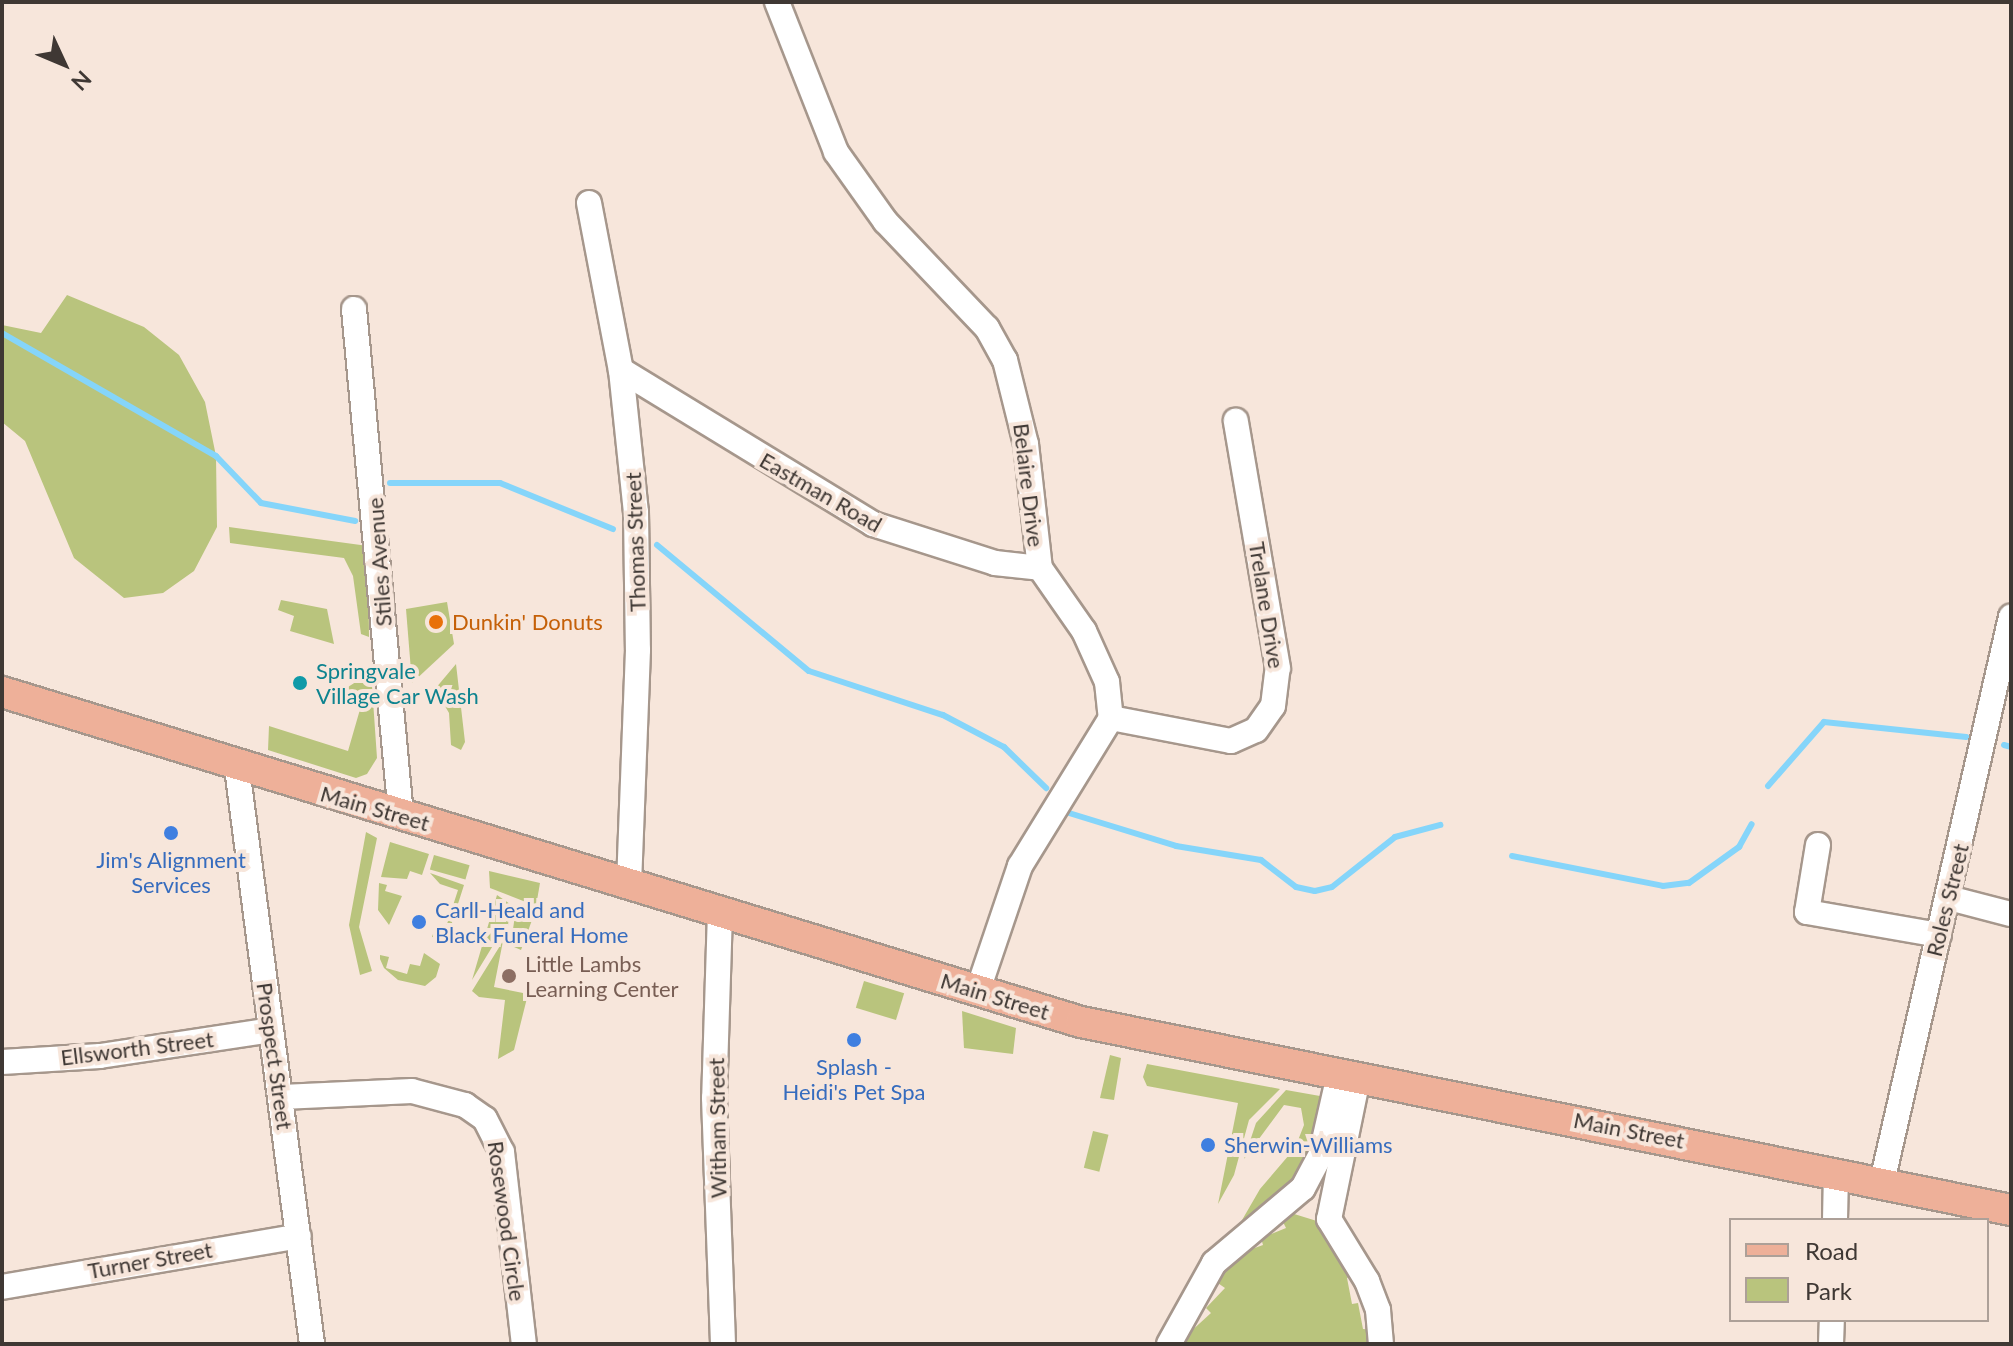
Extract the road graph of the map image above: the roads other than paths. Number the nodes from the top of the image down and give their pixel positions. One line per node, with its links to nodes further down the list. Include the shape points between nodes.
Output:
1 (777, 2): 6 (street, Belaire Drive, via 836,152 885,221 987,328 1005,360 1026,444)
2 (589, 203): 4 (street, Thomas Street)
3 (354, 309): 11 (street, Stiles Avenue)
4 (621, 370): 6 (street, Eastman Road, via 873,524 995,563); 13 (street, Thomas Street, via 637,562)
5 (1236, 421): 9 (street, Trelane Drive, via 1277,656 1273,706 1256,730 1231,741 1201,740)
6 (1040, 568): 9 (street, Belaire Drive, via 1084,631 1107,682)
7 (2011, 617): 14 (street, Roles Street)
8 (2, 692): 10 (main road, Main Street)
9 (1111, 718): 18 (street, via 1027,852)
10 (237, 768): 11 (main road, Main Street); 19 (street, Prospect Street)
11 (401, 816): 13 (main road, Main Street)
12 (1818, 845): 17 (street, via 1807,912)
13 (629, 884): 15 (main road, Main Street)
14 (1949, 898): 16 (street); 17 (street, Roles Street)
15 (720, 912): 18 (main road, Main Street); 34 (street, Witham Street, via 714,1098)
16 (2011, 914)
17 (1939, 935): 24 (street, Roles Street)
18 (978, 990): 21 (main road, Main Street, via 1128,1034)
19 (271, 1030): 20 (street, Ellsworth Street, via 100,1056); 22 (street, Prospect Street)
20 (2, 1062)
21 (1348, 1077): 23 (main road, Main Street); 25 (street, via 1321,1154 1303,1188); 28 (street)
22 (282, 1097): 29 (street, Prospect Street); 33 (street, Rosewood Circle, via 412,1091 465,1105 485,1119 502,1152)
23 (1836, 1172): 24 (main road, Main Street); 27 (street)
24 (1882, 1182): 26 (main road, Main Street)
25 (1286, 1206): 28 (street); 35 (street, via 1241,1236 1214,1263)
26 (2011, 1210)
27 (1835, 1218)
28 (1329, 1219): 36 (street, via 1367,1281 1378,1310)
29 (299, 1236): 30 (street, Turner Street); 32 (street, Prospect Street)
30 (2, 1287)
31 (1832, 1322): 37 (street)
32 (312, 1344)
33 (524, 1344)
34 (723, 1344)
35 (1169, 1344)
36 (1381, 1344)
37 (1831, 1344)

